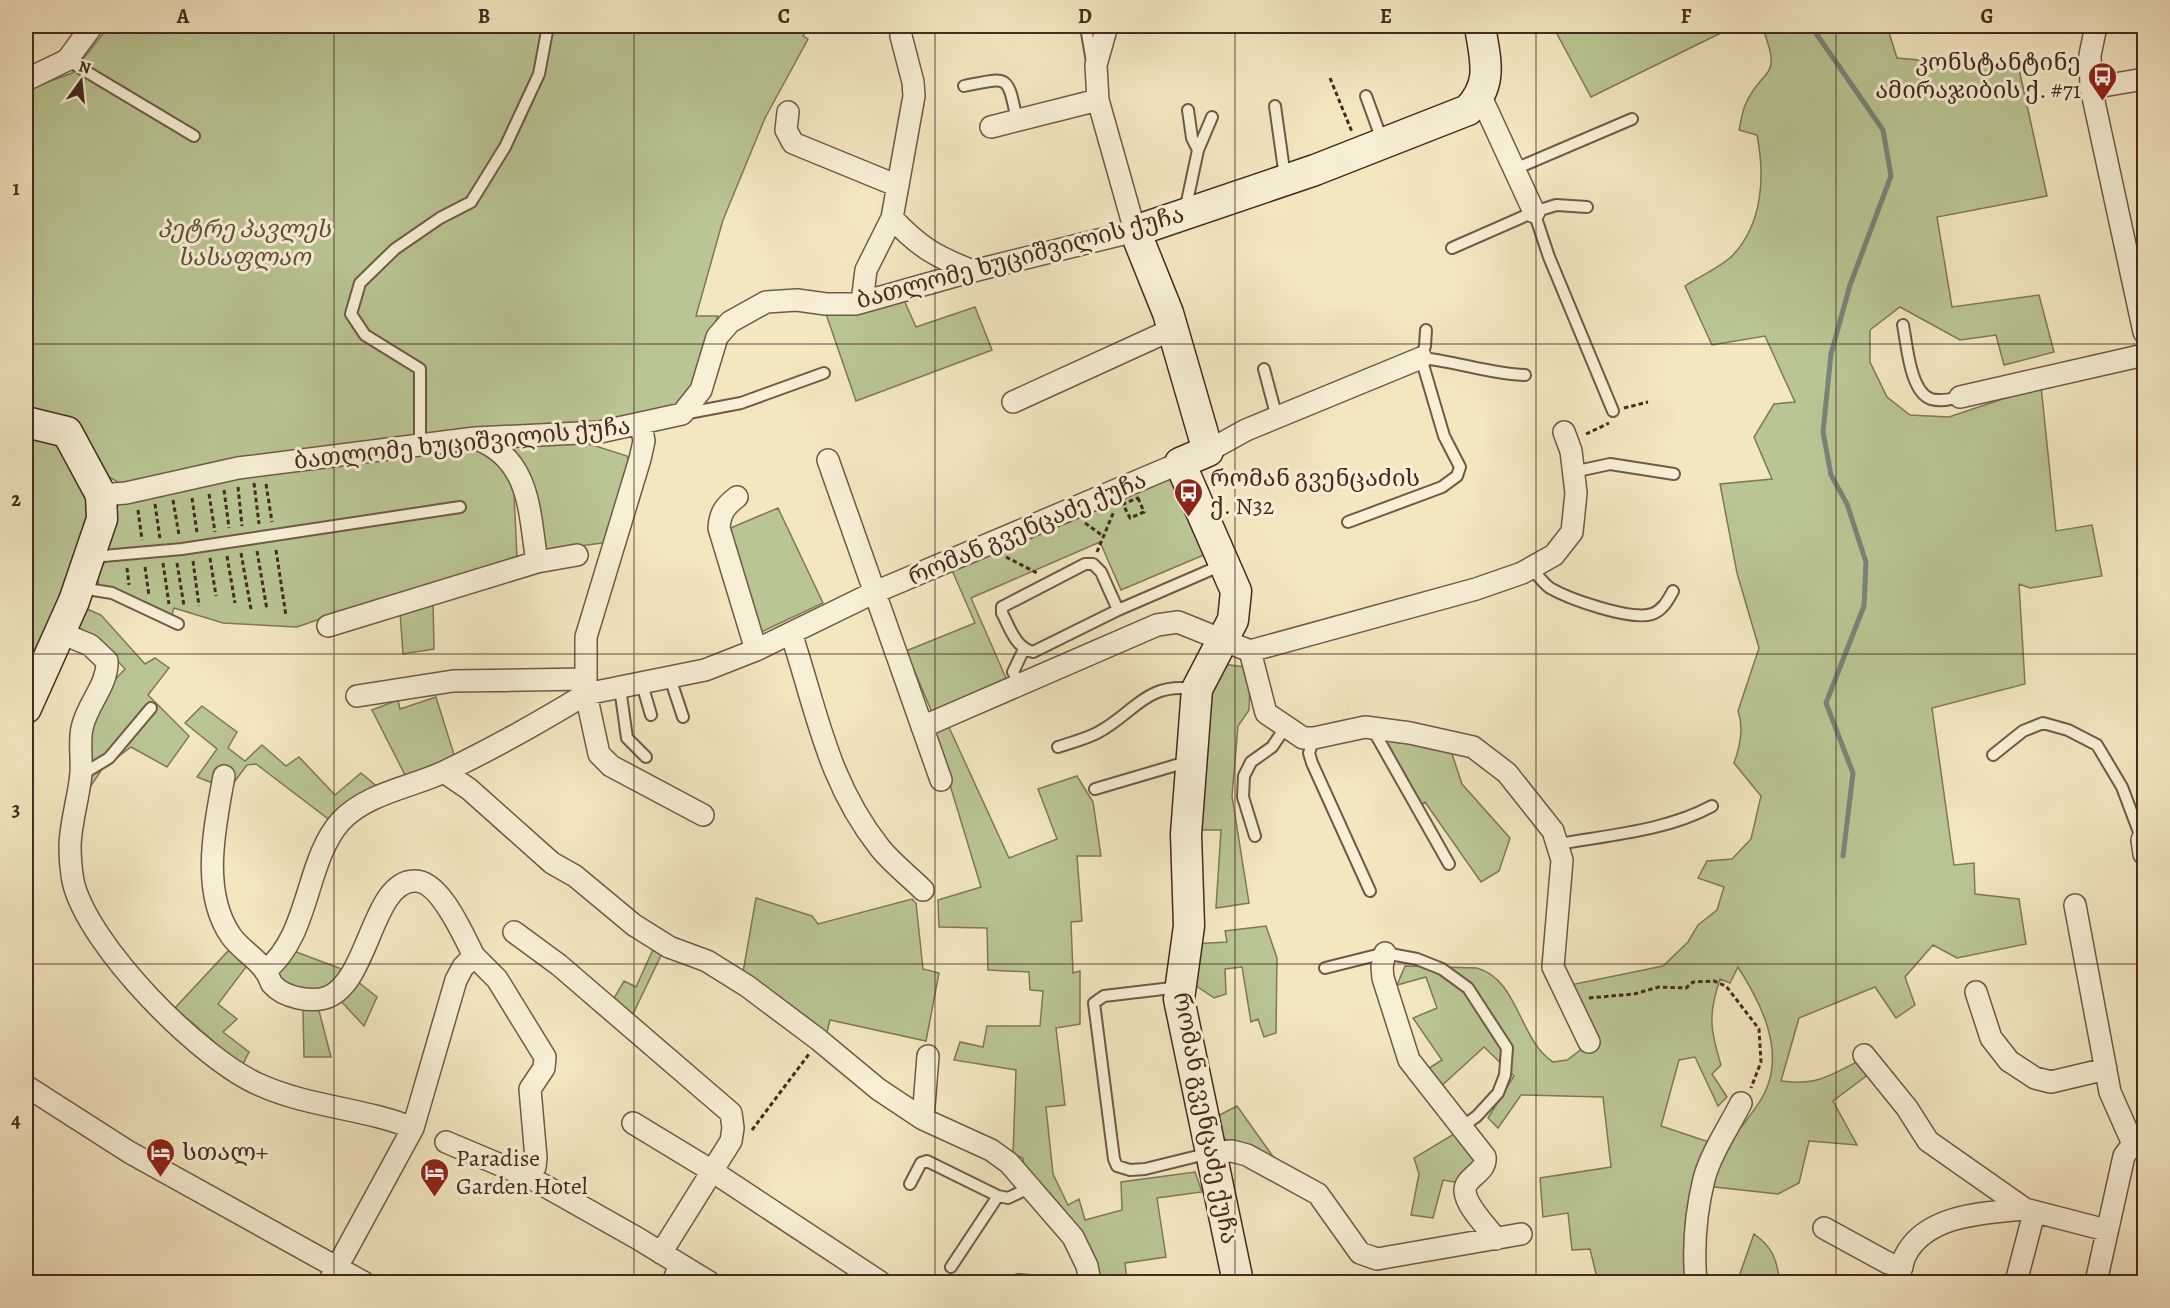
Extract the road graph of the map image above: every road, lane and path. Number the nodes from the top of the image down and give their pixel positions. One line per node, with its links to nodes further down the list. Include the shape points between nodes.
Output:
1 (92, 26): 8 (street)
2 (548, 26): 57 (lane, via 539,74 505,147 471,202 395,249 360,283 351,314 360,328 386,350 420,369)
3 (1107, 26): 14 (street)
4 (1480, 26): 16 (street, via 1486,79)
5 (2095, 31): 13 (street, via 2090,55)
6 (1087, 33): 14 (lane)
7 (901, 36): 29 (street, via 914,96)
8 (67, 60): 11 (street); 24 (lane)
9 (1330, 78): 25 (path)
10 (2145, 79): 13 (street)
11 (26, 80)
12 (964, 86): 22 (lane, via 1005,81)
13 (2091, 87): 41 (street)
14 (1097, 90): 22 (street); 34 (street)
15 (1366, 96): 25 (lane)
16 (1481, 97): 25 (street, ბათლომე ხუციშვილის ქუჩა, via 1468,111); 27 (street)
17 (1275, 106): 28 (lane)
18 (1188, 110): 26 (lane)
19 (788, 112): 29 (street, via 786,130 793,143)
20 (1212, 117): 26 (lane)
21 (1632, 119): 27 (lane)
22 (1017, 120): 23 (street)
23 (991, 127)
24 (194, 136)
25 (1371, 148): 28 (street, ბათლომე ხუციშვილის ქუჩა)
26 (1198, 150): 32 (lane)
27 (1515, 169): 31 (street)
28 (1286, 180): 32 (street, ბათლომე ხუციშვილის ქუჩა)
29 (898, 186): 33 (street)
30 (1587, 207): 31 (lane, via 1556,206)
31 (1534, 212): 35 (lane); 50 (lane)
32 (1185, 214): 34 (street, ბათლომე ხუციშვილის ქუჩა)
33 (892, 218): 36 (street, via 917,244); 37 (street, via 866,270)
34 (1135, 231): 36 (street, ბათლომე ხუციშვილის ქუჩა); 39 (street)
35 (1452, 248)
36 (973, 271): 37 (street, ბათლომე ხუციშვილის ქუჩა)
37 (862, 302): 51 (street, ბათლომე ხუციშვილის ქუჩა, via 766,302 747,310 717,337 701,390)
38 (1903, 325): 47 (lane, via 1916,386 1933,400)
39 (1173, 329): 48 (street); 58 (street)
40 (1426, 330): 43 (lane)
41 (2145, 332)
42 (2145, 355): 47 (street)
43 (1420, 358): 46 (lane); 52 (street); 73 (lane, via 1444,436 1460,467 1457,476 1442,487)
44 (1264, 369): 52 (lane)
45 (824, 373): 51 (lane, via 741,403)
46 (1525, 375)
47 (1960, 397)
48 (1013, 402)
49 (1648, 402): 50 (path)
50 (1613, 411): 56 (path, via 1610,423)
51 (682, 414): 54 (street, ბათლომე ხუციშვილის ქუჩა)
52 (1277, 418): 58 (street)
53 (26, 422): 70 (street, via 67,432)
54 (641, 424): 55 (street, ბათლომე ხუციშვილის ქუჩა, via 600,432); 103 (street, via 644,441 640,459 586,638)
55 (475, 438): 57 (street, ბათლომე ხუციშვილის ქუჩა); 78 (street, via 508,457 520,476)
56 (1568, 441): 61 (street)
57 (420, 445): 70 (street, ბათლომე ხუციშვილის ქუჩა, via 238,468)
58 (1208, 451): 60 (street)
59 (828, 460): 85 (street)
60 (1180, 463): 69 (street, რომან გვენცაძე ქუჩა); 80 (street, რომან გვენცაძე ქუჩა)
61 (1574, 472): 62 (lane, via 1610,464); 81 (street, via 1576,516 1572,532 1554,555)
62 (1674, 474)
63 (254, 481): 74 (path)
64 (223, 485): 74 (path)
65 (238, 486): 74 (path)
66 (209, 489): 74 (path)
67 (191, 490): 74 (path)
68 (172, 492): 74 (path)
69 (1131, 492): 69 (path, via 1123,504 1130,518 1144,512); 75 (street, რომან გვენცაძე ქუჩა); 79 (path)
70 (101, 495): 77 (street, via 102,519)
71 (736, 497): 98 (street, via 726,505 719,528)
72 (460, 507): 74 (lane)
73 (1348, 522)
74 (219, 543): 77 (lane); 86 (path); 87 (path); 88 (path); 89 (path); 90 (path); 91 (path)
75 (983, 547): 82 (path, via 1035,570); 85 (street, რომან გვენცაძე ქუჩა)
76 (577, 555): 78 (street)
77 (87, 558): 83 (street)
78 (537, 562): 94 (street)
79 (1094, 564): 82 (lane, via 1085,564); 92 (lane)
80 (1225, 564): 92 (lane); 97 (street, რომან გვენცაძე ქუჩა, via 1236,591 1233,620)
81 (1531, 568): 84 (lane, via 1548,587 1575,599 1634,615 1651,614 1664,607); 97 (street, via 1476,589)
82 (1046, 584): 99 (lane, via 1002,607)
83 (78, 587): 93 (lane, via 112,592); 95 (street)
84 (1673, 591)
85 (873, 593): 96 (street, რომან გვენცაძე ქუჩა); 111 (street)
86 (216, 596)
87 (235, 603)
88 (184, 606)
89 (199, 606)
90 (251, 609)
91 (267, 610)
92 (1118, 610): 99 (lane, via 1033,652)
93 (178, 624)
94 (328, 626)
95 (61, 633): 107 (street); 120 (street, via 90,645 107,661 107,671 89,704 82,730)
96 (791, 633): 98 (street, რომან გვენცაძე ქუჩა); 130 (street, via 838,782 881,850)
97 (1237, 646): 102 (street, via 1178,622 1157,625); 105 (street, რომან გვენცაძე ქუჩა); 112 (street, via 1266,713)
98 (756, 650): 100 (street, რომან გვენცაძე ქუჩა, via 705,670)
99 (1024, 650): 102 (lane, via 1013,672)
100 (670, 678): 101 (street, რომან გვენცაძე ქუჩა); 110 (lane)
101 (642, 684): 104 (street, რომან გვენცაძე ქუჩა); 109 (lane)
102 (1020, 684): 111 (street)
103 (585, 687): 104 (street, რომან გვენცაძე ქუჩა); 106 (street, via 453,681); 119 (street); 125 (street, via 599,754 611,766)
104 (620, 688): 117 (lane, via 627,738)
105 (1197, 689): 115 (lane, via 1174,686 1160,690 1098,732); 118 (street, რომან გვენცაძე ქუჩა)
106 (357, 696)
107 (26, 708)
108 (151, 708): 120 (lane, via 109,758)
109 (651, 715)
110 (682, 717)
111 (922, 728): 122 (street)
112 (1286, 728): 114 (street, via 1303,738); 126 (lane, via 1272,747 1251,762 1244,776 1243,797)
113 (1372, 728): 114 (street); 128 (street, via 1473,747 1507,773 1553,831); 129 (lane)
114 (1314, 738): 131 (lane, via 1309,753 1312,763)
115 (1058, 747)
116 (1993, 755): 127 (lane, via 2023,731 2043,723 2097,745 2122,787)
117 (646, 757)
118 (1190, 761): 123 (lane); 138 (street, რომან გვენცაძე ქუჩა, via 1186,834 1189,926)
119 (444, 772): 137 (street, via 357,807 341,821 322,854 310,892 281,956); 141 (street, via 552,863 575,876 634,925 669,947 707,961 733,977)
120 (81, 775): 151 (street, via 70,847 74,882 111,950 146,993 185,1034 227,1067 259,1085 301,1099 380,1115)
121 (224, 776): 137 (street, via 215,828 214,884 218,906 233,939)
122 (941, 780)
123 (1095, 789)
124 (1712, 807): 128 (lane, via 1661,825)
125 (703, 815)
126 (1255, 836)
127 (2144, 843)
128 (1558, 844): 140 (street, via 1562,860 1553,967)
129 (1449, 864)
130 (923, 890)
131 (1370, 891)
132 (2075, 905): 145 (street)
133 (514, 932): 152 (street, via 559,965 731,1113)
134 (1385, 953): 136 (lane); 150 (street, via 1383,978 1409,1060); 150 (lane, via 1417,958 1442,969 1468,988 1507,1048 1505,1075 1498,1093)
135 (474, 956): 137 (street, via 447,905 424,882 414,880 390,895 356,966 337,992 315,1000 301,998 273,985); 151 (street, via 456,981); 157 (street, via 497,979 545,1057 544,1068 530,1089 536,1158)
136 (1325, 968)
137 (266, 971)
138 (1180, 987): 155 (street, რომან გვენცაძე ქუჩა, via 1179,999); 155 (lane, via 1104,996 1094,1003 1114,1159 1117,1166 1130,1170)
139 (1976, 992): 145 (street, via 1990,1038 2010,1060 2035,1078 2051,1082)
140 (1570, 1004): 142 (street); 147 (path, via 1659,987 1686,988 1693,982 1714,981 1726,986 1759,1029 1761,1062 1757,1078)
141 (819, 1040): 148 (street, via 878,1089); 152 (path, via 750,1133)
142 (1588, 1042)
143 (1864, 1055): 161 (street, via 1928,1141)
144 (928, 1056): 148 (street)
145 (2106, 1069): 154 (street, via 2110,1092)
146 (26, 1086): 170 (street)
147 (1741, 1103): 178 (street, via 1704,1178 1697,1223)
148 (923, 1119): 159 (street, via 991,1150)
149 (633, 1123): 156 (street)
150 (1462, 1127): 165 (street, via 1486,1162 1466,1185 1467,1200)
151 (413, 1128): 170 (street)
152 (733, 1131): 156 (street)
153 (446, 1142): 157 (street)
154 (2139, 1142): 163 (street, via 2124,1155)
155 (1210, 1153): 165 (street, via 1232,1151 1246,1155 1318,1194 1363,1256 1377,1259); 177 (street, რომან გვენცაძე ქუჩა)
156 (712, 1171): 166 (street); 174 (street)
157 (529, 1177): 166 (street)
158 (910, 1184): 160 (lane, via 921,1163 927,1161)
159 (1031, 1187): 160 (lane, via 1008,1198); 176 (street, via 1073,1237)
160 (998, 1196): 167 (lane)
161 (2029, 1211): 163 (street); 169 (street, via 1972,1214 1928,1230 1906,1255); 179 (street)
162 (1824, 1228): 169 (street, via 1888,1263)
163 (2106, 1230): 180 (street)
164 (1521, 1234): 165 (street)
165 (1496, 1239)
166 (661, 1253): 168 (street)
167 (951, 1267)
168 (677, 1274): 173 (street)
169 (1900, 1275)
170 (333, 1276): 172 (street)
171 (1018, 1280): 175 (lane)
172 (363, 1282)
173 (709, 1282)
174 (880, 1282)
175 (1044, 1282)
176 (1090, 1282)
177 (1238, 1282)
178 (1696, 1282)
179 (2016, 1282)
180 (2096, 1282)

